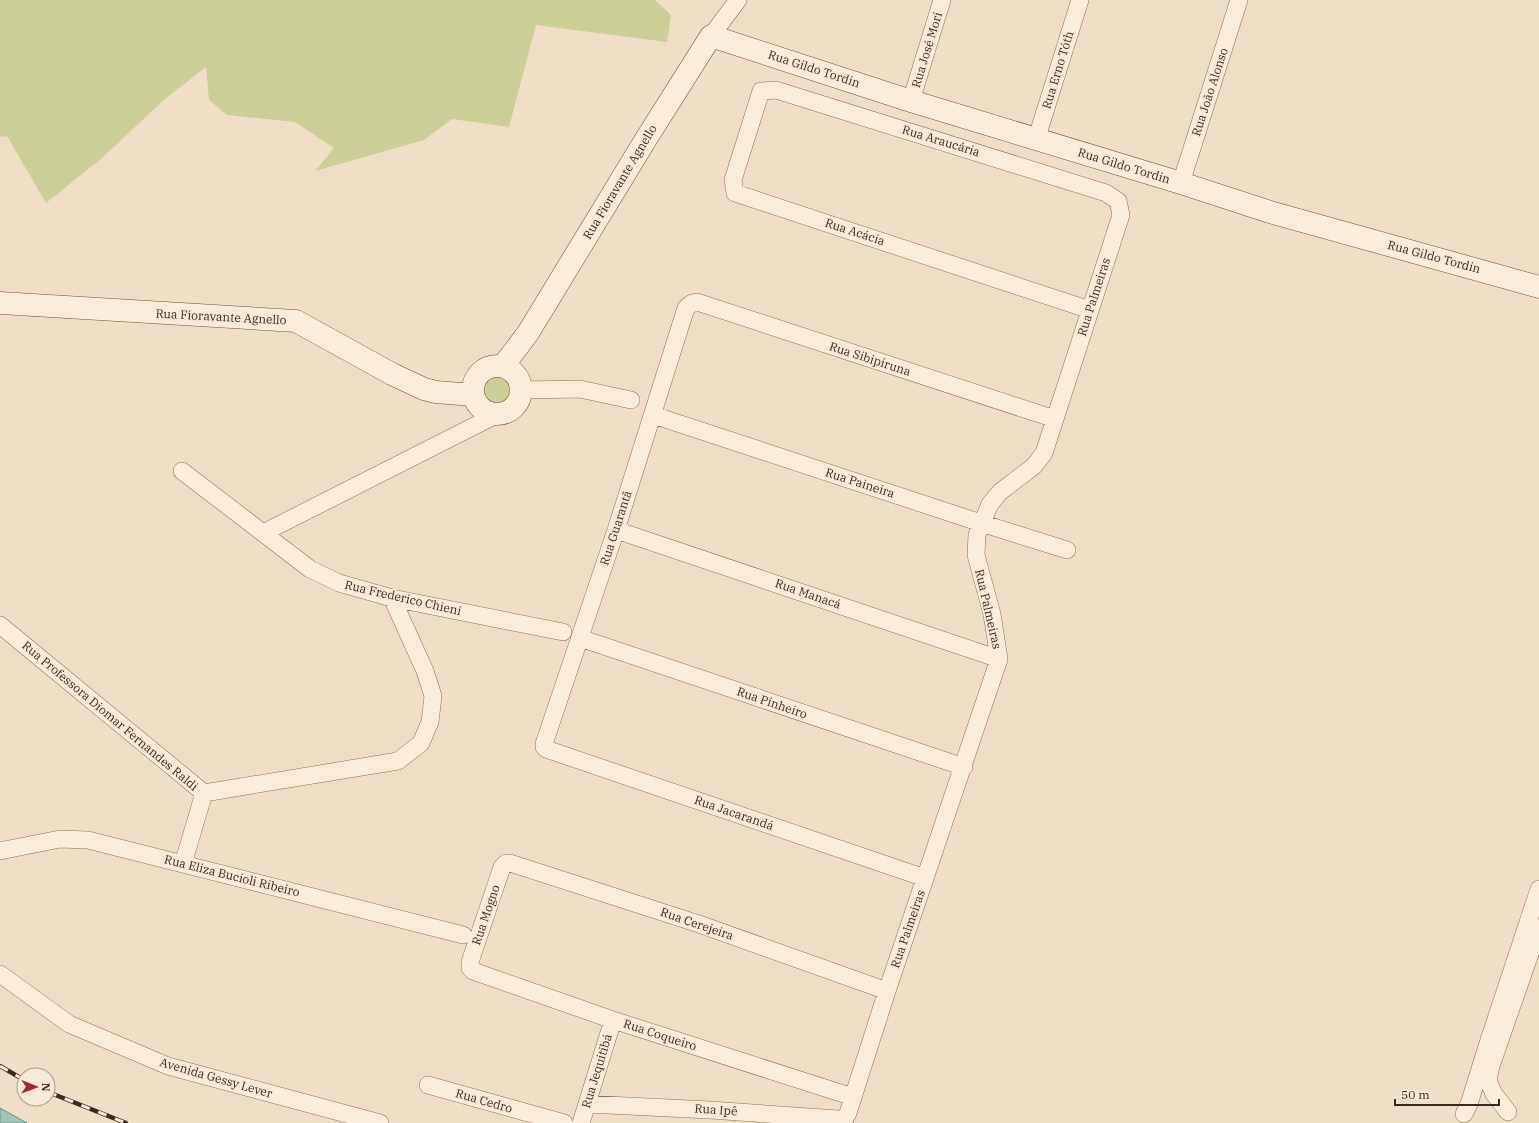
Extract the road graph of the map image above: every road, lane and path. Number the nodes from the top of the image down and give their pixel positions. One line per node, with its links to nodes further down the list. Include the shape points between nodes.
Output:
1 (738, 0): 5 (street, Rua Fioravante Agnello)
2 (942, 0): 7 (street, Rua José Mori)
3 (1080, 0): 8 (street, Rua Erno Tóth)
4 (1239, 0): 9 (street, Rua João Alonso)
5 (711, 36): 7 (main road, Rua Gildo Tordin); 15 (main road, Rua Fioravante Agnello, via 528,333)
6 (776, 90): 10 (street, Rua Araucária); 14 (street, Rua Acácia, via 761,91 733,180 735,193)
7 (911, 101): 8 (main road, Rua Gildo Tordin)
8 (1036, 140): 9 (main road, Rua Gildo Tordin)
9 (1181, 183): 11 (main road, Rua Gildo Tordin, via 1270,212)
10 (1106, 193): 14 (street, Rua Palmeiras, via 1118,201 1121,215)
11 (1539, 287)
12 (0, 303): 17 (main road, Rua Fioravante Agnello, via 296,321 424,389)
13 (686, 308): 20 (street, Rua Guarantã); 21 (street, Rua Sibipiruna, via 697,302)
14 (1090, 310): 21 (street, Rua Palmeiras)
15 (503, 366): 16 (main road, via 516,375); 17 (main road, via 495,365 480,372 475,379)
16 (522, 390): 18 (street, via 580,388); 19 (main road, via 517,405 504,414)
17 (473, 395): 19 (main road, via 482,409)
18 (631, 400)
19 (496, 415): 25 (street)
20 (653, 415): 23 (street, Rua Paineira); 24 (street, Rua Guarantã)
21 (1055, 419): 23 (street, Rua Palmeiras, via 1044,453 1034,466 1000,492 990,504)
22 (182, 471): 25 (street, Rua Frederico Chieni)
23 (981, 523): 26 (street, Rua Paineira); 31 (street, Rua Palmeiras, via 977,535 976,555 992,614)
24 (616, 530): 30 (street, Rua Guarantã); 31 (street, Rua Manacá)
25 (263, 533): 27 (street, Rua Frederico Chieni, via 310,569 339,583)
26 (1067, 550)
27 (392, 598): 29 (street, Rua Frederico Chieni); 34 (street, Rua Professora Diomar Fernandes Raldi, via 425,671 433,696 430,722 421,743 398,761)
28 (0, 625): 34 (street, Rua Professora Diomar Fernandes Raldi)
29 (563, 632)
30 (580, 638): 32 (street, Rua Guarantã); 33 (street, Rua Pinheiro)
31 (1000, 659): 33 (street, Rua Palmeiras)
32 (544, 747): 38 (street, Rua Jacarandá)
33 (964, 767): 38 (street, Rua Palmeiras)
34 (204, 793): 37 (street)
35 (0, 852): 37 (street, Rua Eliza Bucioli Ribeiro, via 60,838 88,840)
36 (506, 863): 42 (street, Rua Mogno, via 502,867); 44 (street, Rua Cerejeira, via 699,924)
37 (183, 864): 41 (street, Rua Eliza Bucioli Ribeiro)
38 (925, 878): 44 (street, Rua Palmeiras)
39 (1539, 889): 50 (street)
40 (1539, 928): 49 (street, via 1488,1080 1494,1094)
41 (463, 935)
42 (470, 968): 45 (street, Rua Coqueiro)
43 (0, 974): 52 (street, Avenida Gessy Lever, via 68,1024 168,1066)
44 (887, 991): 47 (street, Rua Palmeiras)
45 (613, 1020): 47 (street, Rua Coqueiro); 48 (street, Rua Jequitibá)
46 (428, 1085): 53 (street, Rua Cedro)
47 (853, 1097): 51 (street, Rua Palmeiras)
48 (588, 1104): 51 (street, Rua Ipê); 54 (street, Rua Jequitibá)
49 (1508, 1112)
50 (1464, 1114)
51 (845, 1118)
52 (380, 1123)
53 (564, 1123)
54 (581, 1123)

